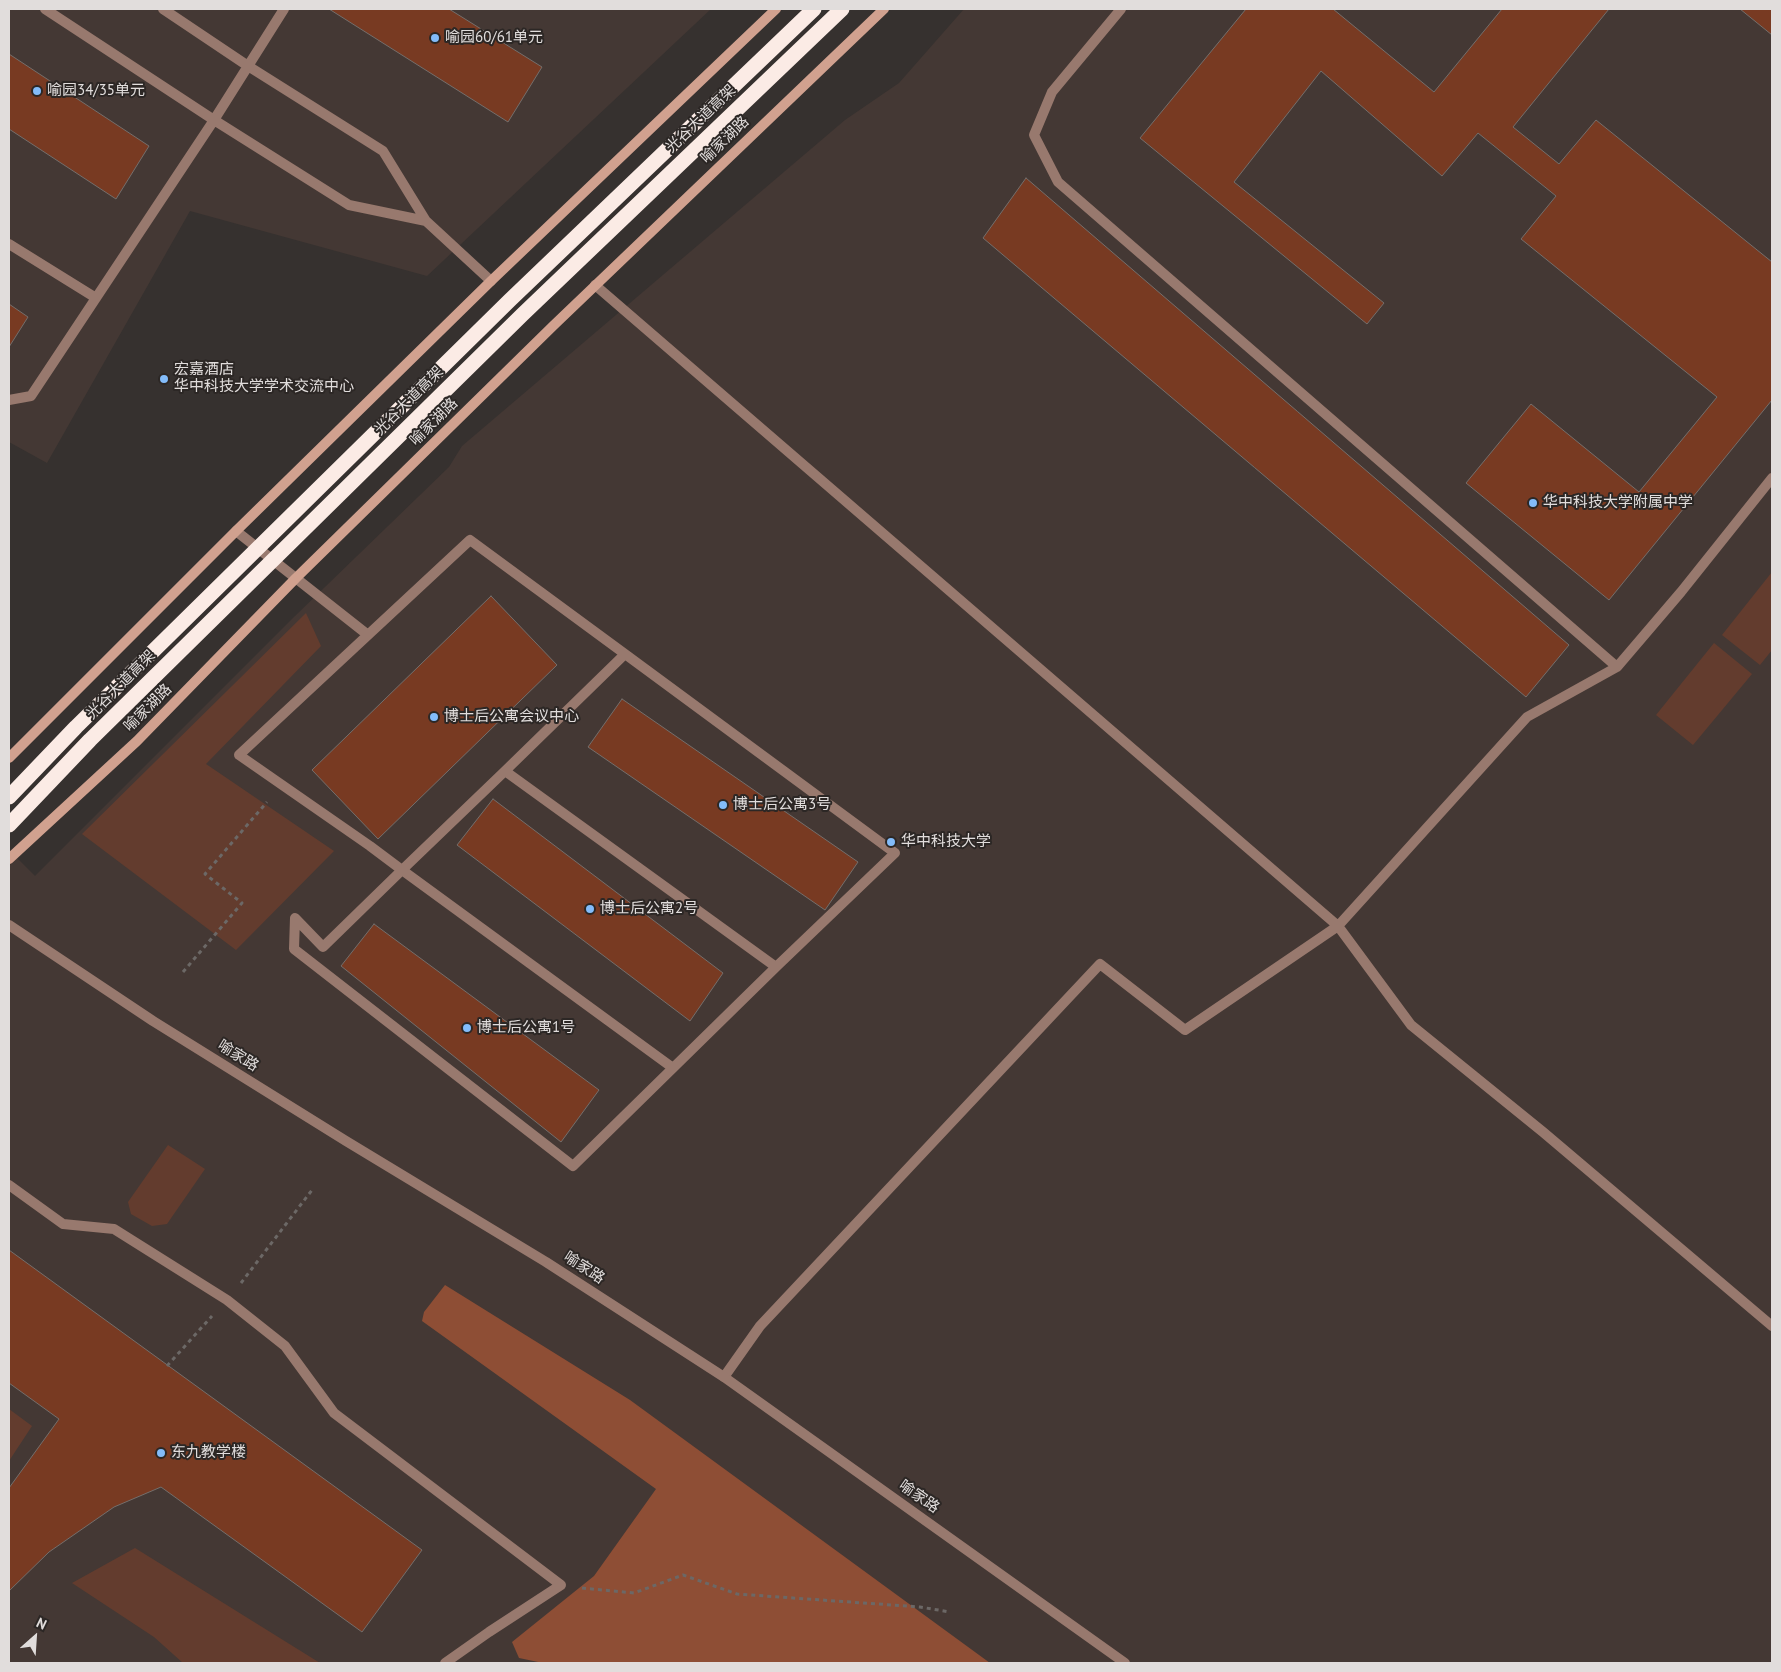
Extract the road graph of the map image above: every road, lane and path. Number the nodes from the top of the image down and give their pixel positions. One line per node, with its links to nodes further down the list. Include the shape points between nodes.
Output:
1 (45, 9): 10 (street)
2 (163, 9): 9 (street)
3 (284, 9): 9 (street)
4 (776, 9): 13 (main road)
5 (814, 9): 26 (highway, 光谷大道高架, bridge, via 496,314)
6 (842, 9): 27 (highway, 光谷大道高架, bridge, via 523,314 90,740)
7 (884, 9): 14 (main road, 喻家湖路)
8 (1121, 9): 22 (street, via 1052,92 1034,135 1058,182)
9 (248, 66): 10 (street); 11 (street, via 383,151)
10 (214, 120): 11 (street, via 349,205); 15 (street)
11 (426, 221): 13 (street)
12 (9, 244): 15 (street)
13 (491, 281): 18 (main road)
14 (595, 285): 19 (main road, 喻家湖路); 31 (street)
15 (96, 298): 16 (street, via 31,396)
16 (9, 400)
17 (1772, 478): 22 (street)
18 (236, 531): 19 (street); 23 (main road)
19 (296, 578): 20 (street); 28 (main road, 喻家湖路, via 137,741)
20 (368, 635): 21 (street, via 470,540); 25 (street, via 239,755)
21 (625, 654): 24 (street); 32 (street, via 895,853)
22 (1617, 667): 31 (street, via 1527,717)
23 (9, 758)
24 (505, 771): 29 (street); 32 (street)
25 (282, 785): 29 (street); 33 (path, via 205,874 242,903)
26 (9, 797)
27 (9, 825)
28 (9, 859)
29 (402, 870): 34 (street); 34 (street, via 323,947 295,918 294,949 573,1166)
30 (9, 925): 40 (street, 喻家路, via 153,1021 546,1262)
31 (1338, 926): 38 (street, via 1410,1025 1543,1132); 40 (street, via 1185,1030 1100,964 760,1326)
32 (776, 967): 34 (street)
33 (182, 972)
34 (672, 1068)
35 (9, 1185): 37 (street, via 62,1224 114,1229)
36 (312, 1190): 37 (path)
37 (227, 1300): 39 (path); 41 (street, via 285,1346 334,1413)
38 (1772, 1326)
39 (167, 1366)
40 (724, 1377): 44 (street, 喻家路)
41 (561, 1585): 42 (path, via 634,1592 683,1575 737,1594); 43 (street)
42 (950, 1612)
43 (445, 1663)
44 (1125, 1663)

